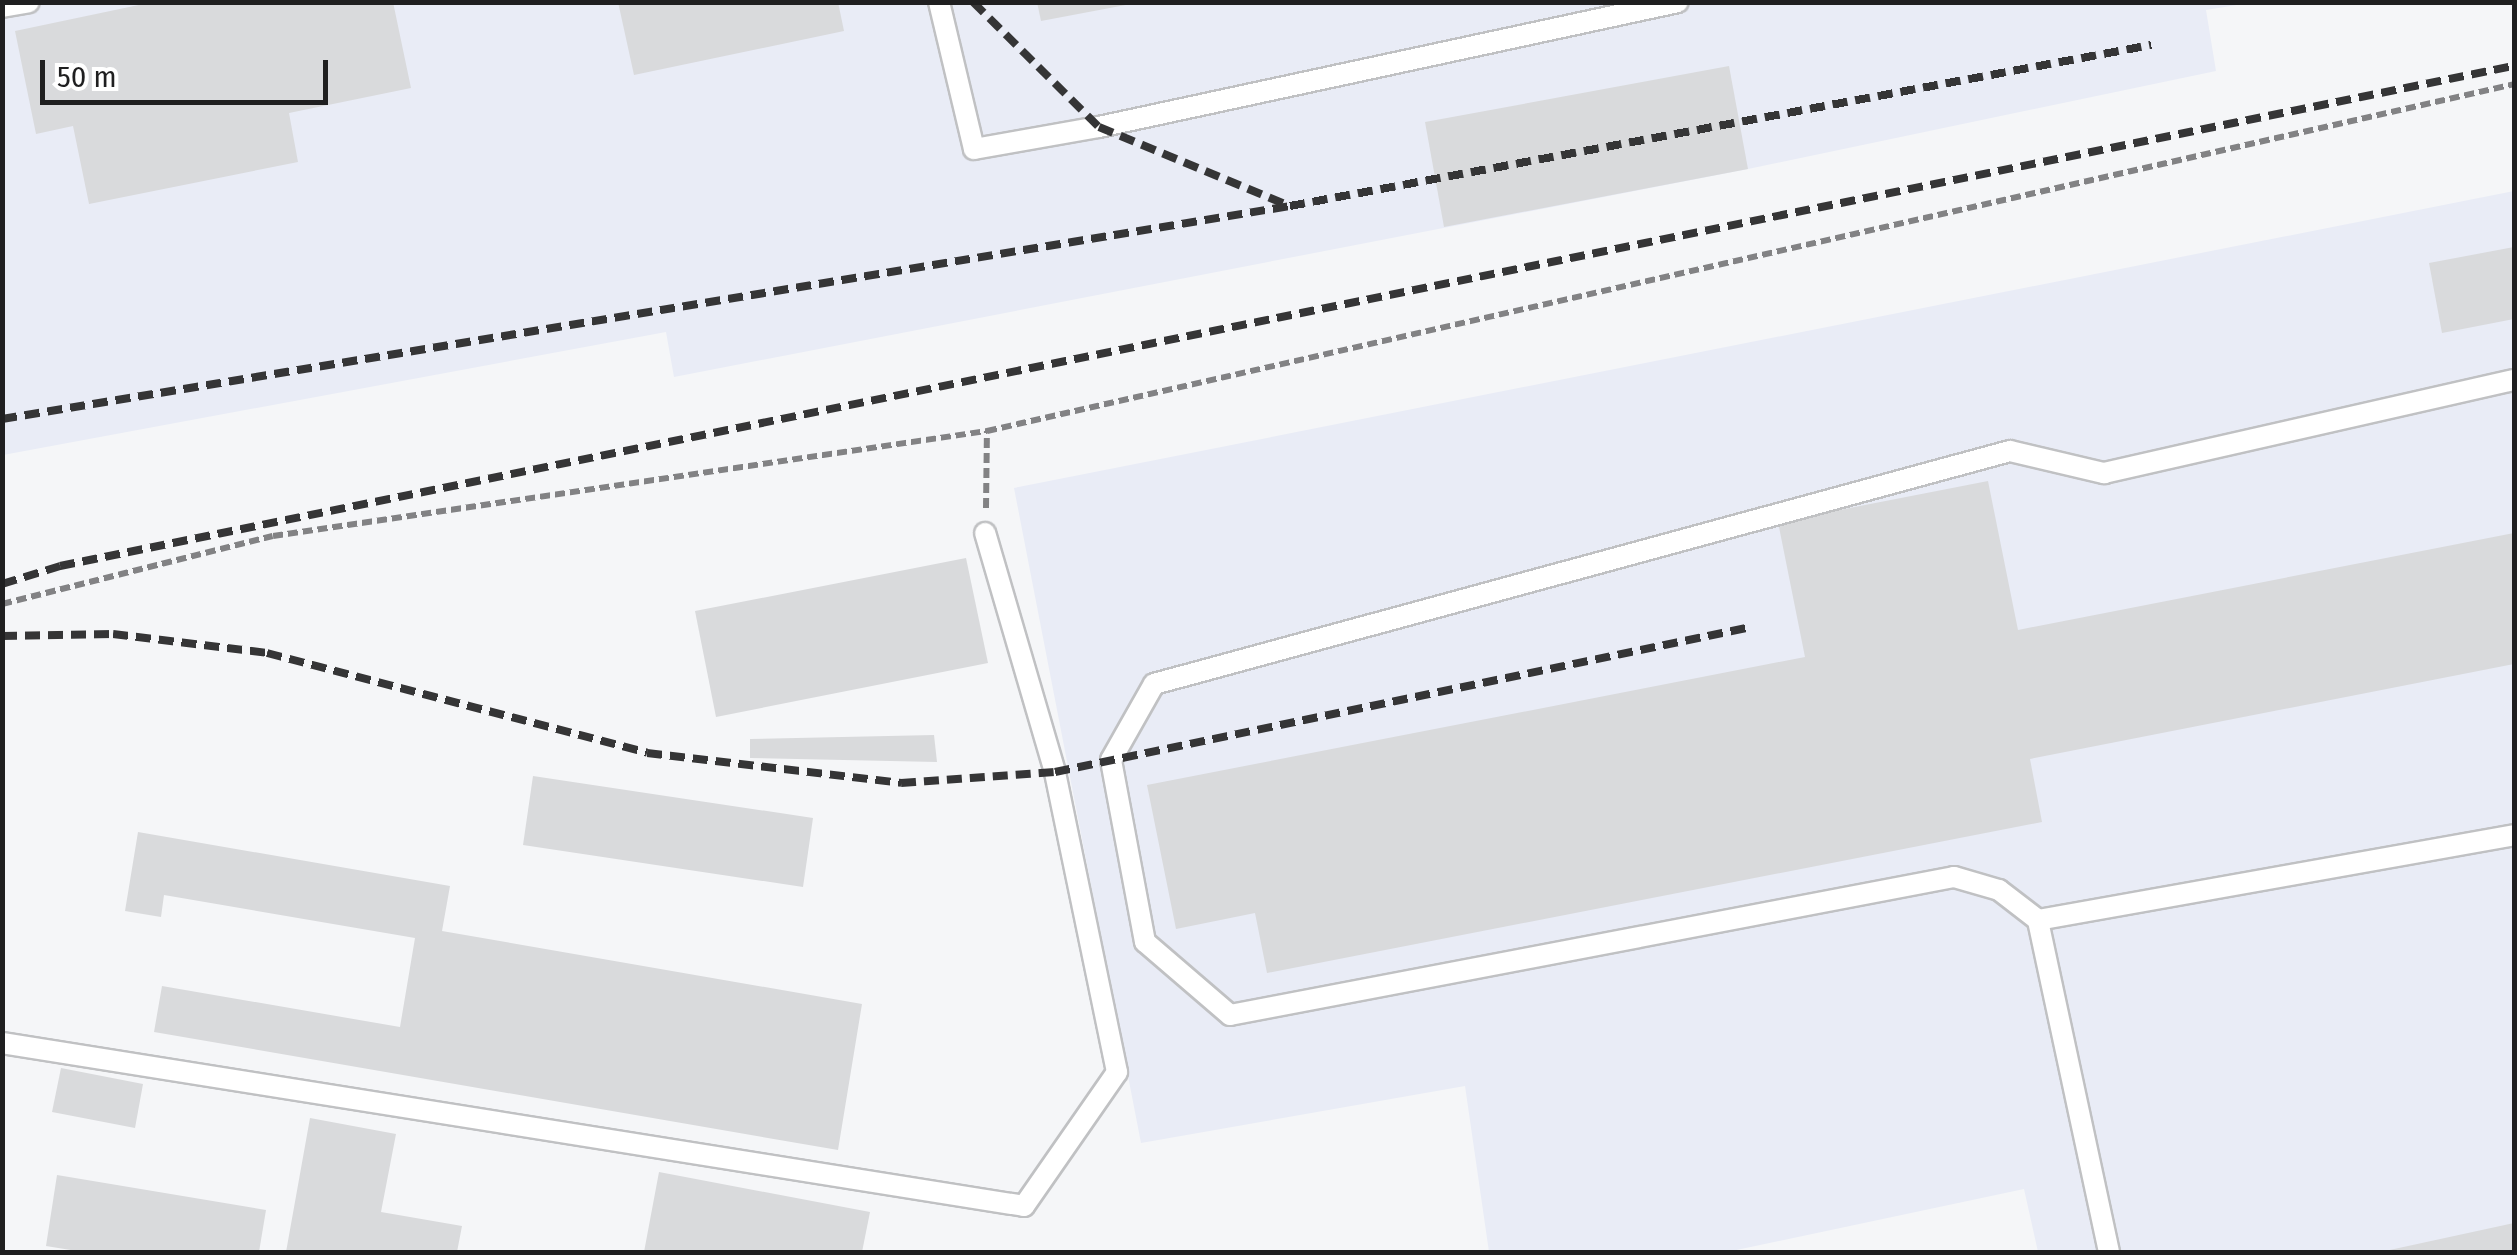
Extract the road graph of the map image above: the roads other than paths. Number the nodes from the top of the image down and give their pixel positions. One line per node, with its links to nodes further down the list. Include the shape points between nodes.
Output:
1 (29, 2): 4 (lane)
2 (939, 2): 3 (lane, via 974,149)
3 (1678, 2)
4 (2, 7)
5 (2514, 380): 8 (lane, via 2104,473 2010,452 1991,456 1154,684 1111,760 1145,942 1230,1015 1954,878 1999,890)
6 (985, 533): 9 (lane, via 1054,772 1117,1072 1024,1206)
7 (2514, 835): 8 (lane)
8 (2038, 920): 10 (lane)
9 (2, 1043)
10 (2108, 1252)

